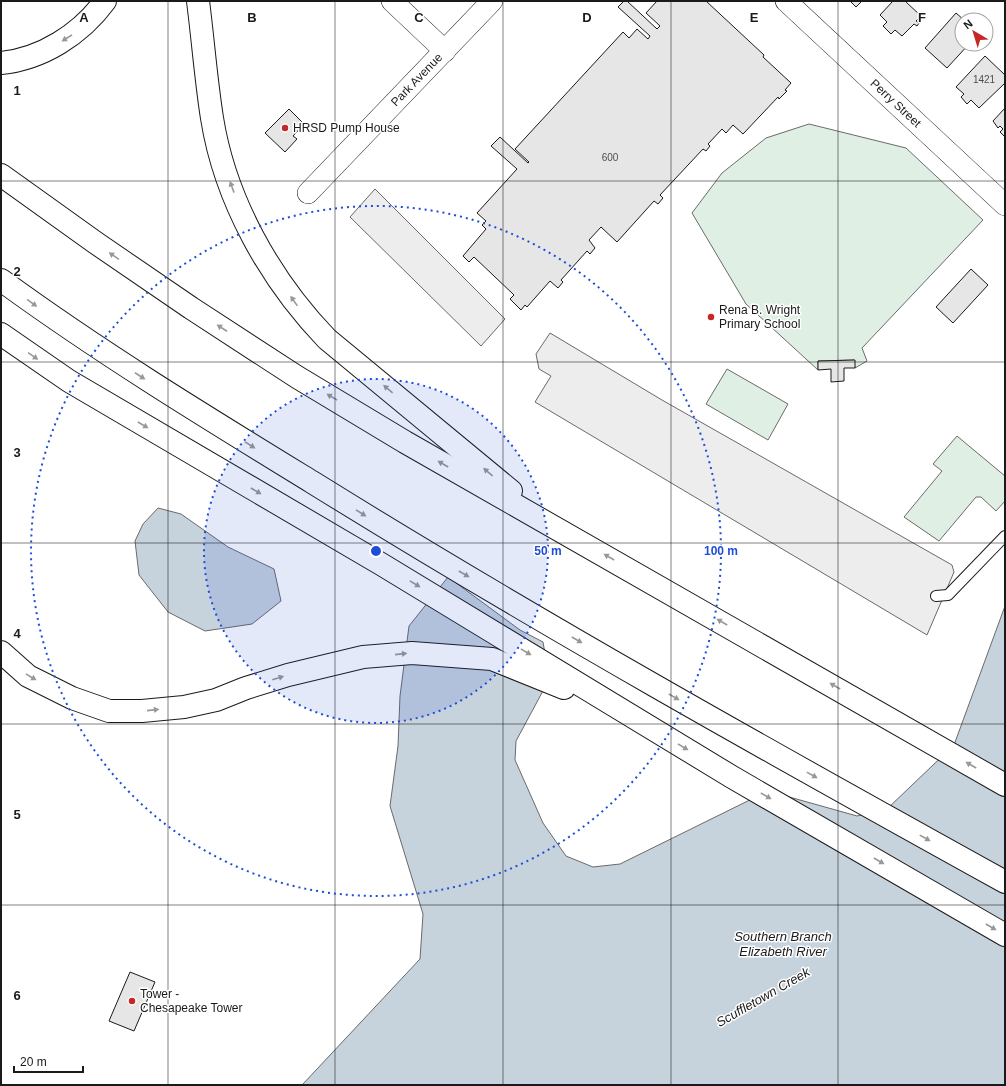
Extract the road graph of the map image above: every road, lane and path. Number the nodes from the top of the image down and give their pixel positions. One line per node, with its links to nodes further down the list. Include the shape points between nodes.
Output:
1 (105, 1): 7 (highway, one-way to 7, via 75,33 49,50)
2 (198, 1): 13 (highway, one-way to 2, via 327,339 303,314 271,269 248,226 222,158 212,120)
3 (392, 1): 6 (street)
4 (492, 1): 6 (street, Park Avenue)
5 (786, 1): 10 (street, Perry Street)
6 (444, 51): 9 (street, Park Avenue)
7 (1, 63)
8 (1, 174): 13 (highway, one-way to 8, via 405,442 298,376 108,252)
9 (308, 193)
10 (1005, 205)
11 (1, 280): 19 (highway, one-way to 19, via 56,320 168,394 394,534 753,742)
12 (1, 334): 17 (highway, one-way to 17, via 68,381 381,564)
13 (551, 524): 18 (highway, one-way to 13)
14 (1005, 536): 15 (lane, via 948,595)
15 (936, 596)
16 (1, 652): 17 (highway, one-way to 17, via 28,676 72,698 110,711 142,712 184,707 216,700 288,674 363,657 412,653 492,659)
17 (626, 713): 20 (highway, one-way to 20)
18 (1005, 785)
19 (1005, 882)
20 (1005, 935)

